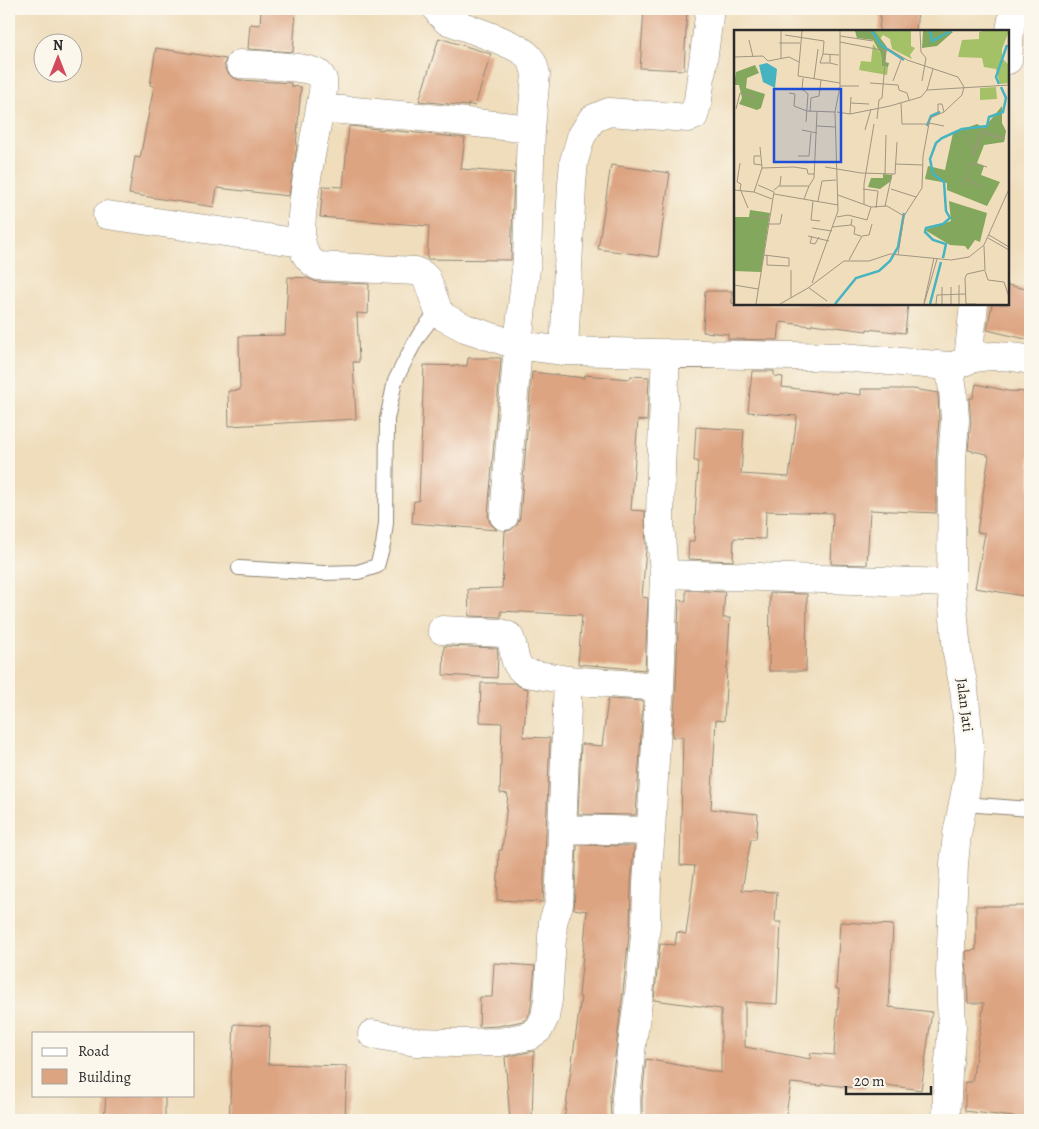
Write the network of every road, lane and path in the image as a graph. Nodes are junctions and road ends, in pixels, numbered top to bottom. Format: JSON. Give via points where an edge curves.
{"nodes":[{"id":1,"x":437,"y":9,"type":"edge"},
{"id":2,"x":710,"y":9,"type":"edge"},
{"id":3,"x":1014,"y":9,"type":"edge"},
{"id":4,"x":1009,"y":45,"type":"edge"},
{"id":5,"x":240,"y":64,"type":"dead end"},
{"id":6,"x":320,"y":108,"type":"junction"},
{"id":7,"x":531,"y":129,"type":"junction"},
{"id":8,"x":106,"y":215,"type":"dead end"},
{"id":9,"x":302,"y":243,"type":"junction"},
{"id":10,"x":974,"y":305,"type":"edge"},
{"id":11,"x":438,"y":310,"type":"junction"},
{"id":12,"x":518,"y":345,"type":"junction"},
{"id":13,"x":564,"y":351,"type":"junction"},
{"id":14,"x":666,"y":353,"type":"junction"},
{"id":15,"x":1030,"y":360,"type":"edge"},
{"id":16,"x":958,"y":363,"type":"junction"},
{"id":17,"x":504,"y":516,"type":"dead end"},
{"id":18,"x":239,"y":568,"type":"dead end"},
{"id":19,"x":664,"y":574,"type":"junction"},
{"id":20,"x":951,"y":583,"type":"junction"},
{"id":21,"x":442,"y":630,"type":"dead end"},
{"id":22,"x":568,"y":680,"type":"junction"},
{"id":23,"x":660,"y":687,"type":"junction"},
{"id":24,"x":964,"y":804,"type":"junction"},
{"id":25,"x":1030,"y":809,"type":"edge"},
{"id":26,"x":563,"y":829,"type":"junction"},
{"id":27,"x":651,"y":831,"type":"junction"},
{"id":28,"x":372,"y":1034,"type":"dead end"},
{"id":29,"x":627,"y":1120,"type":"edge"},
{"id":30,"x":946,"y":1120,"type":"edge"}],
"edges":[{"from":1,"to":7,"type":"street","via":[[446,20],[528,54],[536,74]]},
{"from":2,"to":13,"type":"street","via":[[694,116],[609,112],[592,119],[582,137],[574,161],[572,184]]},
{"from":3,"to":4,"type":"street"},
{"from":5,"to":6,"type":"street","via":[[313,70],[323,81]]},
{"from":6,"to":7,"type":"street"},
{"from":6,"to":9,"type":"street","via":[[304,196]]},
{"from":7,"to":12,"type":"street","via":[[527,259]]},
{"from":8,"to":9,"type":"street"},
{"from":9,"to":11,"type":"street","via":[[304,253],[318,266],[408,270],[422,274]]},
{"from":10,"to":16,"type":"street","name":"Jalan Jati"},
{"from":11,"to":12,"type":"street","via":[[465,328]]},
{"from":11,"to":18,"type":"lane","via":[[419,335],[395,381],[387,419],[386,523],[377,566],[358,572],[323,573]]},
{"from":12,"to":13,"type":"street"},
{"from":12,"to":17,"type":"street"},
{"from":13,"to":14,"type":"street"},
{"from":14,"to":16,"type":"street"},
{"from":14,"to":19,"type":"street","via":[[660,523]]},
{"from":15,"to":16,"type":"street","via":[[995,355]]},
{"from":16,"to":20,"type":"street","name":"Jalan Jati","via":[[953,390]]},
{"from":19,"to":20,"type":"street"},
{"from":19,"to":23,"type":"street"},
{"from":20,"to":24,"type":"street","name":"Jalan Jati","via":[[970,751]]},
{"from":21,"to":22,"type":"street","via":[[509,636],[520,669],[526,673]]},
{"from":22,"to":23,"type":"street"},
{"from":22,"to":26,"type":"street"},
{"from":23,"to":27,"type":"street"},
{"from":24,"to":25,"type":"lane"},
{"from":24,"to":30,"type":"street","name":"Jalan Jati","via":[[954,864],[950,973],[952,1028]]},
{"from":26,"to":27,"type":"street"},
{"from":26,"to":28,"type":"street","via":[[560,894],[553,922],[548,1000],[539,1029],[528,1036],[500,1042],[416,1042]]},
{"from":27,"to":29,"type":"street","via":[[646,926],[626,1098]]}]}
